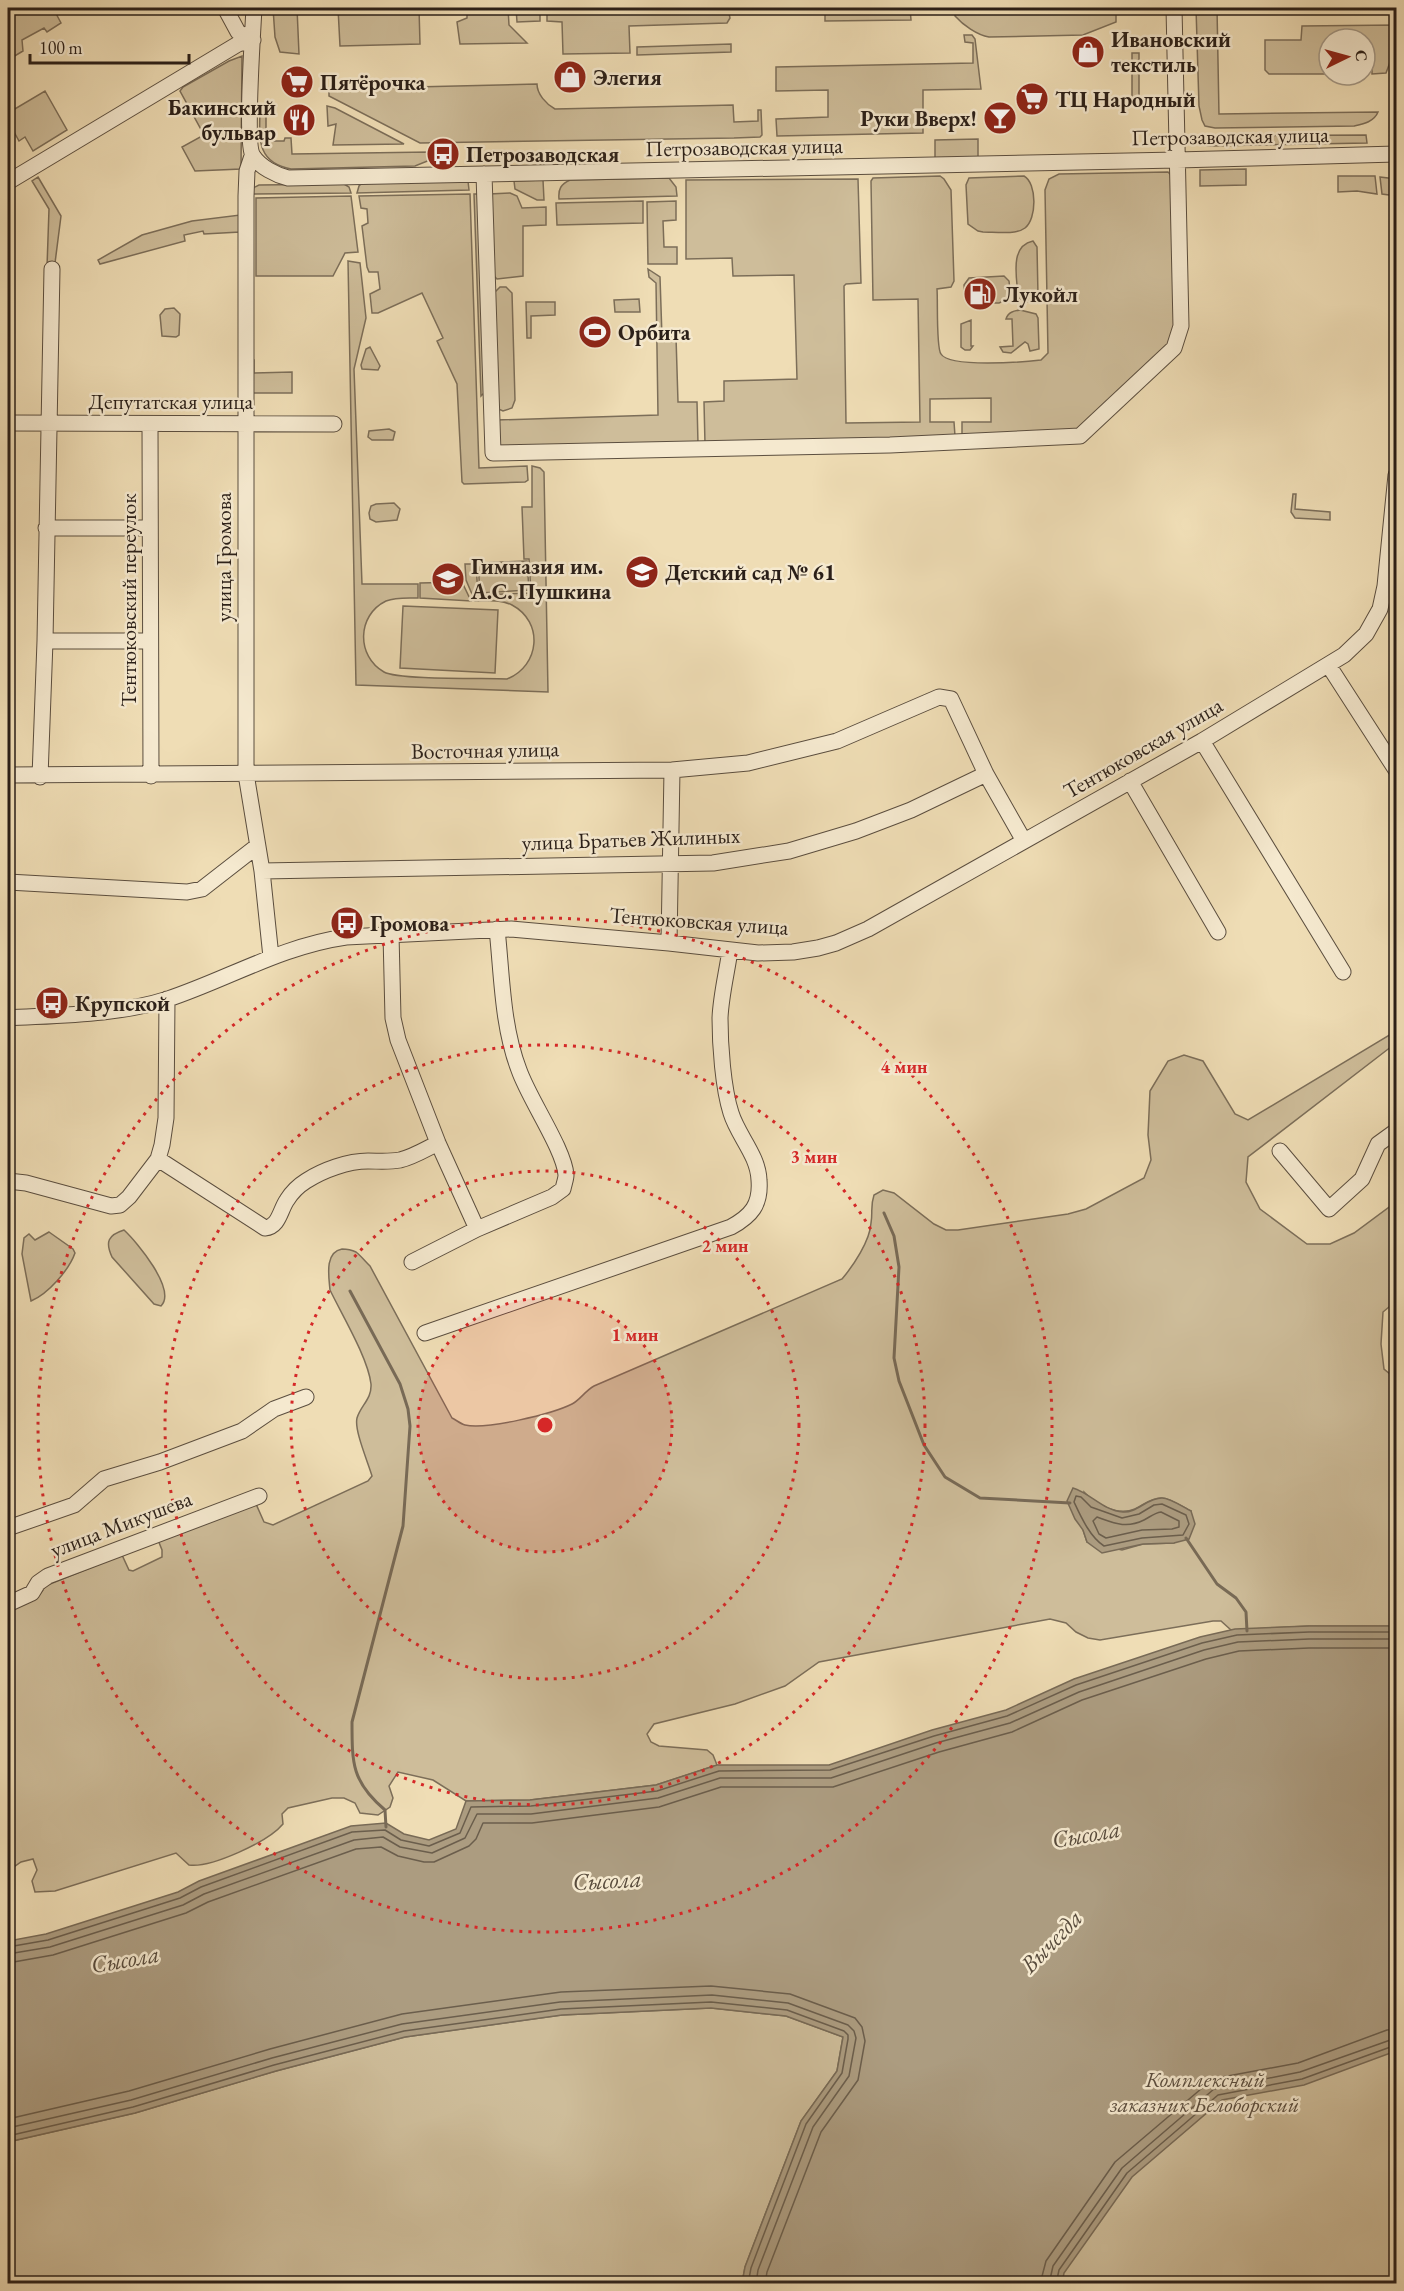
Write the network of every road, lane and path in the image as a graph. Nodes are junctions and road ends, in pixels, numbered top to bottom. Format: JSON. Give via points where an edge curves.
{"nodes":[{"id":1,"x":225,"y":8,"type":"edge"},
{"id":2,"x":254,"y":8,"type":"edge"},
{"id":3,"x":1174,"y":8,"type":"edge"},
{"id":4,"x":253,"y":40,"type":"junction"},
{"id":5,"x":1396,"y":154,"type":"edge"},
{"id":6,"x":252,"y":156,"type":"junction"},
{"id":7,"x":1177,"y":160,"type":"junction"},
{"id":8,"x":484,"y":174,"type":"junction"},
{"id":9,"x":8,"y":182,"type":"edge"},
{"id":10,"x":52,"y":269,"type":"dead end"},
{"id":11,"x":8,"y":423,"type":"edge"},
{"id":12,"x":48,"y":423,"type":"junction"},
{"id":13,"x":150,"y":424,"type":"junction"},
{"id":14,"x":245,"y":424,"type":"junction"},
{"id":15,"x":334,"y":424,"type":"dead end"},
{"id":16,"x":1396,"y":475,"type":"edge"},
{"id":17,"x":46,"y":528,"type":"junction"},
{"id":18,"x":150,"y":528,"type":"junction"},
{"id":19,"x":1391,"y":585,"type":"edge"},
{"id":20,"x":45,"y":641,"type":"junction"},
{"id":21,"x":150,"y":641,"type":"junction"},
{"id":22,"x":1329,"y":666,"type":"junction"},
{"id":23,"x":1202,"y":741,"type":"junction"},
{"id":24,"x":672,"y":770,"type":"junction"},
{"id":25,"x":1396,"y":770,"type":"edge"},
{"id":26,"x":246,"y":774,"type":"junction"},
{"id":27,"x":986,"y":774,"type":"junction"},
{"id":28,"x":8,"y":775,"type":"edge"},
{"id":29,"x":151,"y":776,"type":"junction"},
{"id":30,"x":40,"y":777,"type":"junction"},
{"id":31,"x":1130,"y":781,"type":"junction"},
{"id":32,"x":1024,"y":841,"type":"junction"},
{"id":33,"x":256,"y":847,"type":"junction"},
{"id":34,"x":671,"y":865,"type":"junction"},
{"id":35,"x":262,"y":871,"type":"junction"},
{"id":36,"x":8,"y":882,"type":"edge"},
{"id":37,"x":497,"y":929,"type":"junction"},
{"id":38,"x":1218,"y":932,"type":"dead end"},
{"id":39,"x":392,"y":934,"type":"junction"},
{"id":40,"x":669,"y":943,"type":"junction"},
{"id":41,"x":730,"y":950,"type":"junction"},
{"id":42,"x":271,"y":957,"type":"junction"},
{"id":43,"x":1343,"y":972,"type":"dead end"},
{"id":44,"x":167,"y":999,"type":"junction"},
{"id":45,"x":8,"y":1018,"type":"edge"},
{"id":46,"x":1396,"y":1131,"type":"edge"},
{"id":47,"x":438,"y":1143,"type":"junction"},
{"id":48,"x":1280,"y":1151,"type":"dead end"},
{"id":49,"x":158,"y":1159,"type":"junction"},
{"id":50,"x":8,"y":1181,"type":"edge"},
{"id":51,"x":477,"y":1229,"type":"junction"},
{"id":52,"x":412,"y":1262,"type":"dead end"},
{"id":53,"x":425,"y":1334,"type":"dead end"},
{"id":54,"x":306,"y":1397,"type":"dead end"},
{"id":55,"x":259,"y":1496,"type":"dead end"},
{"id":56,"x":8,"y":1528,"type":"edge"},
{"id":57,"x":8,"y":1604,"type":"edge"}],
"edges":[{"from":1,"to":4,"type":"street","via":[[238,32]]},
{"from":2,"to":4,"type":"street"},
{"from":3,"to":7,"type":"street"},
{"from":4,"to":6,"type":"street"},
{"from":4,"to":9,"type":"street","via":[[238,44]]},
{"from":5,"to":7,"type":"street","name":"Петрозаводская улица"},
{"from":6,"to":8,"type":"street","name":"Петрозаводская улица","via":[[270,171],[288,178]]},
{"from":6,"to":14,"type":"street","name":"улица Громова","via":[[246,188]]},
{"from":7,"to":8,"type":"street","name":"Петрозаводская улица"},
{"from":7,"to":8,"type":"street","via":[[1180,326],[1174,348],[1080,436],[890,445],[493,453]]},
{"from":10,"to":12,"type":"street"},
{"from":11,"to":12,"type":"street","name":"Депутатская улица"},
{"from":12,"to":13,"type":"street","name":"Депутатская улица"},
{"from":12,"to":17,"type":"street"},
{"from":13,"to":14,"type":"street","name":"Депутатская улица"},
{"from":13,"to":18,"type":"street","name":"Тентюковский переулок"},
{"from":14,"to":15,"type":"street","name":"Депутатская улица"},
{"from":14,"to":26,"type":"street","name":"улица Громова"},
{"from":16,"to":19,"type":"street","name":"Тентюковская улица"},
{"from":17,"to":18,"type":"street"},
{"from":17,"to":20,"type":"street"},
{"from":18,"to":21,"type":"street","name":"Тентюковский переулок"},
{"from":19,"to":22,"type":"street","name":"Тентюковская улица","via":[[1366,634]]},
{"from":20,"to":21,"type":"street"},
{"from":20,"to":30,"type":"street"},
{"from":21,"to":29,"type":"street","name":"Тентюковский переулок"},
{"from":22,"to":23,"type":"street","name":"Тентюковская улица"},
{"from":22,"to":25,"type":"street"},
{"from":23,"to":31,"type":"street","name":"Тентюковская улица"},
{"from":23,"to":43,"type":"street"},
{"from":24,"to":26,"type":"street","name":"Восточная улица"},
{"from":24,"to":27,"type":"street","name":"Восточная улица","via":[[748,762],[837,741],[939,698],[951,699]]},
{"from":24,"to":34,"type":"street"},
{"from":26,"to":29,"type":"street","name":"Восточная улица"},
{"from":26,"to":33,"type":"street","name":"улица Громова"},
{"from":27,"to":32,"type":"street"},
{"from":27,"to":34,"type":"street","name":"улица Братьев Жилиных","via":[[911,810],[789,851]]},
{"from":28,"to":30,"type":"street","name":"Восточная улица"},
{"from":29,"to":30,"type":"street","name":"Восточная улица"},
{"from":31,"to":32,"type":"street","name":"Тентюковская улица"},
{"from":31,"to":38,"type":"street"},
{"from":32,"to":41,"type":"street","name":"Тентюковская улица","via":[[836,943],[793,952]]},
{"from":33,"to":35,"type":"street","name":"улица Громова"},
{"from":33,"to":36,"type":"street","via":[[202,889],[187,892]]},
{"from":34,"to":35,"type":"street","name":"улица Братьев Жилиных"},
{"from":34,"to":40,"type":"street"},
{"from":35,"to":42,"type":"street","name":"улица Громова"},
{"from":37,"to":39,"type":"street","name":"Тентюковская улица"},
{"from":37,"to":40,"type":"street","name":"Тентюковская улица"},
{"from":37,"to":51,"type":"street","via":[[504,999],[518,1068],[561,1157],[566,1176],[563,1189],[552,1197]]},
{"from":39,"to":42,"type":"street","name":"Тентюковская улица","via":[[326,940]]},
{"from":39,"to":47,"type":"street","via":[[393,1018],[398,1041]]},
{"from":40,"to":41,"type":"street","name":"Тентюковская улица"},
{"from":41,"to":53,"type":"street","via":[[720,1019],[731,1116],[757,1165],[759,1181],[754,1208],[747,1218],[731,1227]]},
{"from":42,"to":44,"type":"street","name":"Тентюковская улица"},
{"from":44,"to":45,"type":"street","name":"Тентюковская улица","via":[[129,1008]]},
{"from":44,"to":49,"type":"street","via":[[166,1118]]},
{"from":46,"to":48,"type":"street","via":[[1378,1144],[1362,1179],[1329,1209]]},
{"from":47,"to":49,"type":"street","via":[[404,1160],[356,1161],[310,1179],[297,1187],[276,1222],[265,1228]]},
{"from":47,"to":51,"type":"street"},
{"from":49,"to":50,"type":"street","via":[[120,1205]]},
{"from":51,"to":52,"type":"street"},
{"from":54,"to":56,"type":"street","via":[[264,1414],[242,1431],[104,1479],[74,1505]]},
{"from":55,"to":57,"type":"street","name":"улица Микушева","via":[[48,1576],[32,1593]]}]}
